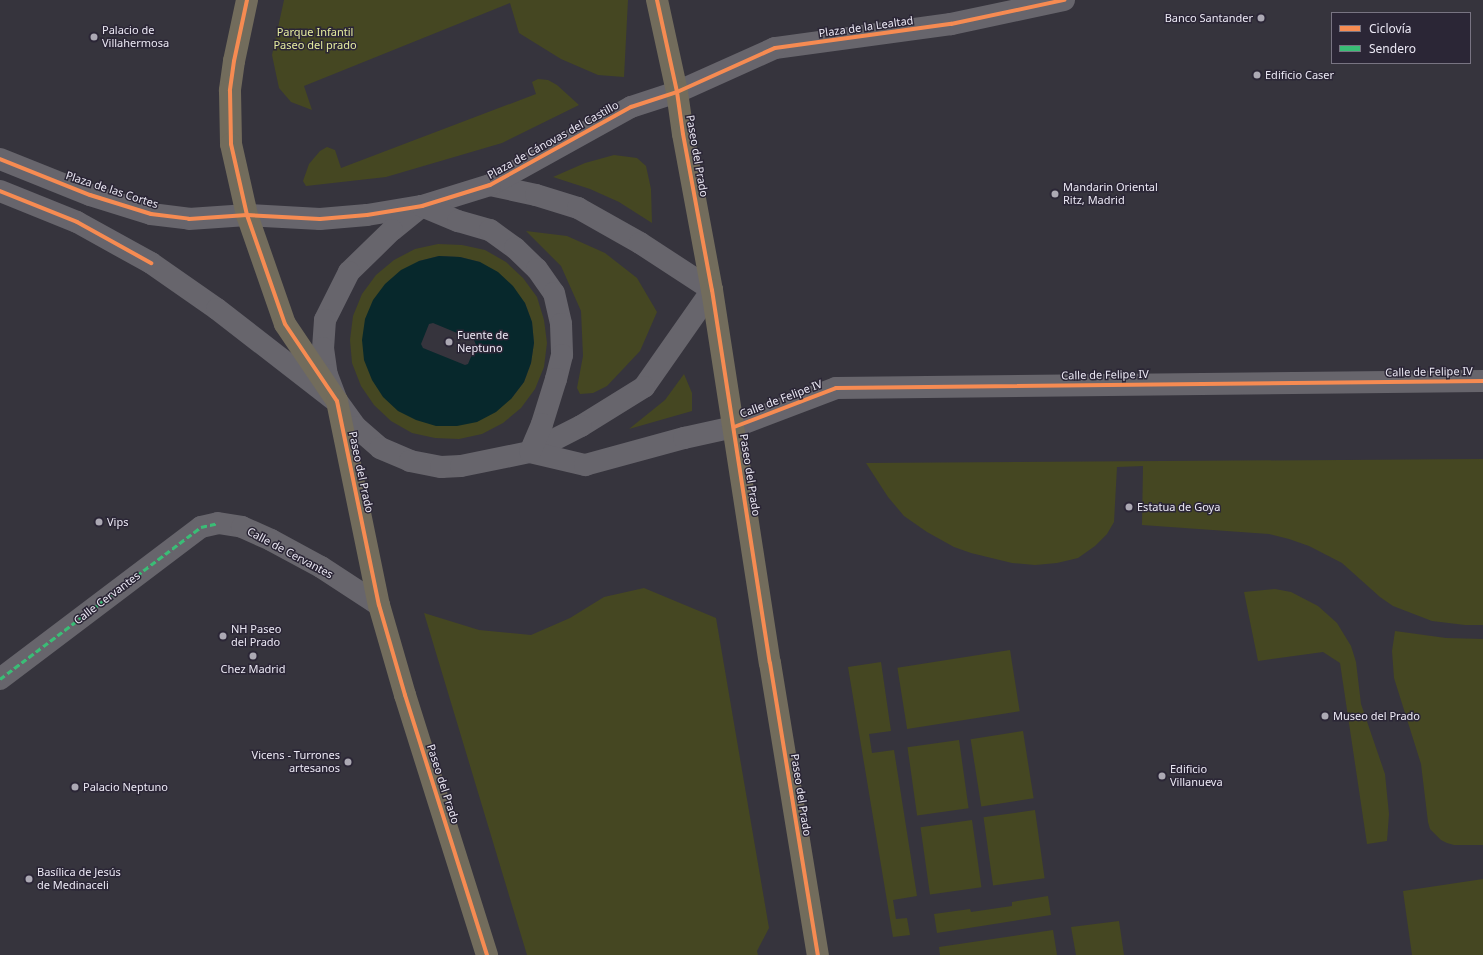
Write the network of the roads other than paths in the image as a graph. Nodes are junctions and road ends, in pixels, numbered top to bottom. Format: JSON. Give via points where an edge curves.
{"nodes":[{"id":1,"x":247,"y":0,"type":"edge"},
{"id":2,"x":657,"y":0,"type":"edge"},
{"id":3,"x":1064,"y":0,"type":"edge"},
{"id":4,"x":677,"y":92,"type":"junction"},
{"id":5,"x":0,"y":159,"type":"edge"},
{"id":6,"x":490,"y":185,"type":"junction"},
{"id":7,"x":0,"y":191,"type":"edge"},
{"id":8,"x":422,"y":206,"type":"junction"},
{"id":9,"x":247,"y":215,"type":"junction"},
{"id":10,"x":712,"y":290,"type":"junction"},
{"id":11,"x":1483,"y":381,"type":"edge"},
{"id":12,"x":337,"y":401,"type":"junction"},
{"id":13,"x":734,"y":427,"type":"junction"},
{"id":14,"x":530,"y":452,"type":"junction"},
{"id":15,"x":218,"y":523,"type":"joint"},
{"id":16,"x":379,"y":605,"type":"junction"},
{"id":17,"x":0,"y":679,"type":"edge"},
{"id":18,"x":487,"y":955,"type":"edge"},
{"id":19,"x":818,"y":955,"type":"edge"}],
"edges":[{"from":1,"to":9,"type":"highway","name":"Paseo del Prado","via":[[230,91],[230,144]]},
{"from":2,"to":4,"type":"highway","name":"Paseo del Prado"},
{"from":3,"to":4,"type":"street","name":"Plaza de la Lealtad","via":[[951,24],[775,48]]},
{"from":4,"to":6,"type":"street","name":"Plaza de Cánovas del Castillo","via":[[631,107]]},
{"from":4,"to":10,"type":"highway","name":"Paseo del Prado"},
{"from":5,"to":9,"type":"street","name":"Plaza de las Cortes","via":[[90,195],[151,214],[189,219]]},
{"from":6,"to":8,"type":"street","name":"Plaza de Cánovas del Castillo"},
{"from":6,"to":10,"type":"street","name":"Plaza de Cánovas del Castillo","via":[[578,208],[640,243]]},
{"from":7,"to":12,"type":"street","via":[[77,222],[151,263],[217,309]]},
{"from":8,"to":9,"type":"street","name":"Plaza de Cánovas del Castillo","via":[[320,219]]},
{"from":8,"to":12,"type":"street","name":"Plaza de Cánovas del Castillo","via":[[392,230],[349,272],[325,320],[324,355],[327,375]]},
{"from":8,"to":14,"type":"street","via":[[458,221],[490,230],[537,268],[554,293],[562,324],[562,355],[542,424]]},
{"from":9,"to":12,"type":"highway","name":"Paseo del Prado","via":[[285,324]]},
{"from":10,"to":13,"type":"highway","name":"Paseo del Prado"},
{"from":10,"to":14,"type":"street","name":"Plaza de Cánovas del Castillo","via":[[644,387],[581,426]]},
{"from":11,"to":13,"type":"street","name":"Calle de Felipe IV","via":[[836,388]]},
{"from":12,"to":14,"type":"street","name":"Plaza de Cánovas del Castillo","via":[[356,427],[380,448],[410,461],[441,467],[461,466]]},
{"from":12,"to":16,"type":"highway","name":"Paseo del Prado"},
{"from":13,"to":14,"type":"street","name":"Plaza de Cánovas del Castillo","via":[[585,465]]},
{"from":13,"to":19,"type":"highway","name":"Paseo del Prado"},
{"from":15,"to":16,"type":"street","name":"Calle de Cervantes","via":[[242,527],[271,540],[321,567]]},
{"from":15,"to":17,"type":"street","name":"Calle Cervantes","via":[[201,527]]},
{"from":16,"to":18,"type":"highway","name":"Paseo del Prado"}]}
